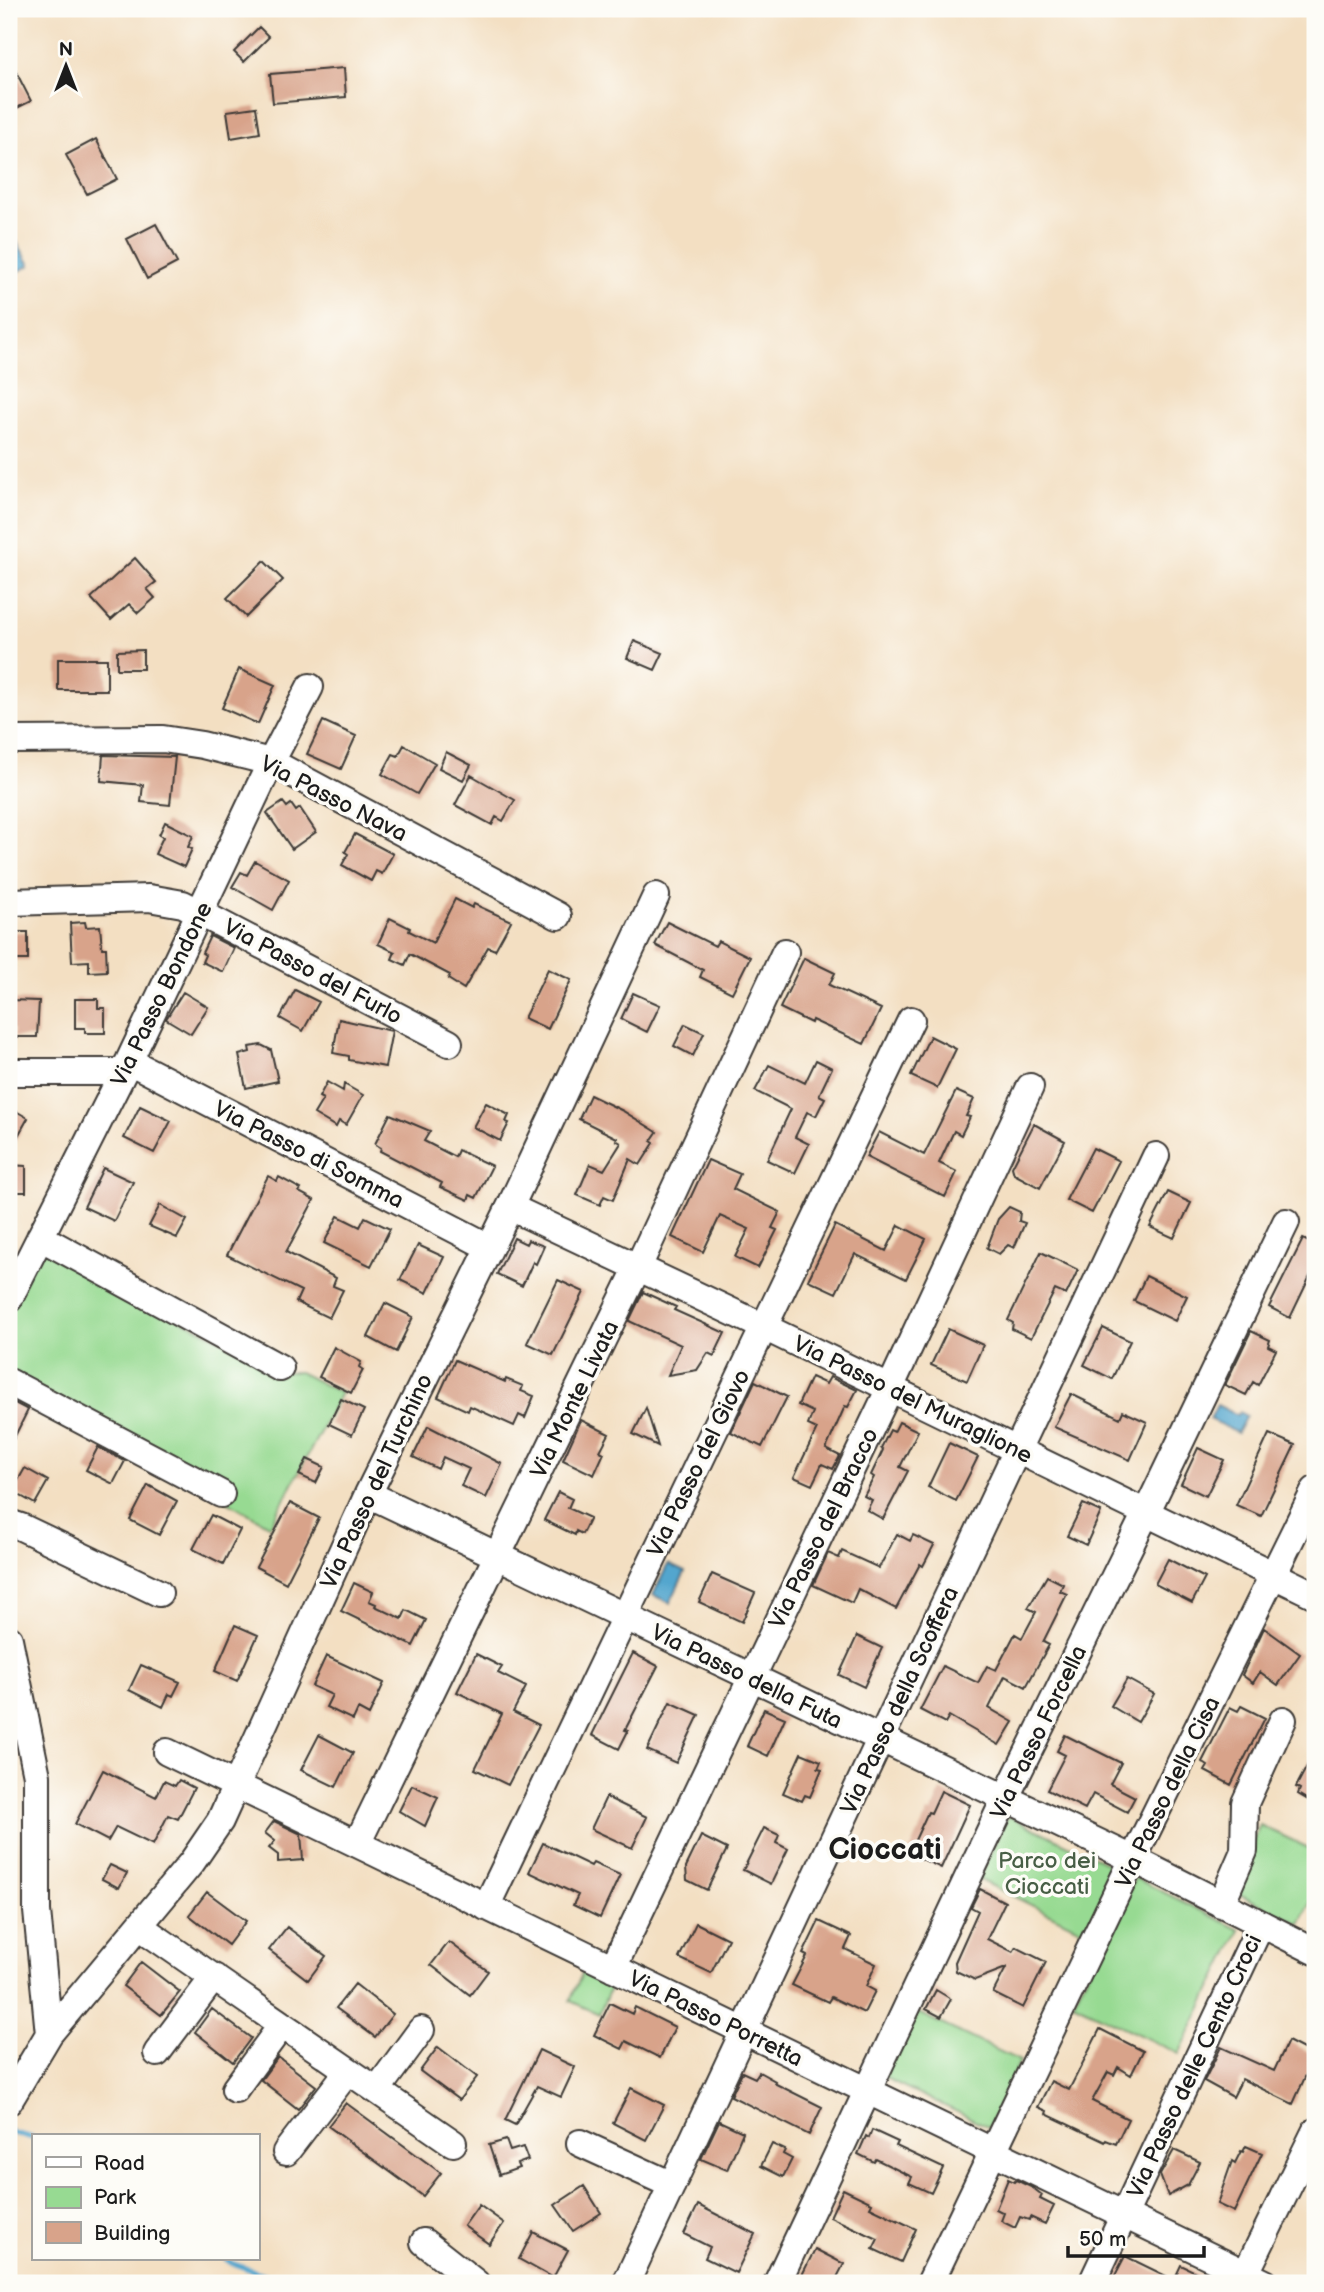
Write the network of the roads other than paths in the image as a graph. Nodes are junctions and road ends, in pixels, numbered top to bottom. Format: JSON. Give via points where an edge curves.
{"nodes":[{"id":1,"x":310,"y":687,"type":"dead end"},
{"id":2,"x":9,"y":740,"type":"edge"},
{"id":3,"x":271,"y":762,"type":"junction"},
{"id":4,"x":656,"y":896,"type":"dead end"},
{"id":5,"x":9,"y":902,"type":"edge"},
{"id":6,"x":201,"y":911,"type":"junction"},
{"id":7,"x":558,"y":916,"type":"dead end"},
{"id":8,"x":785,"y":952,"type":"dead end"},
{"id":9,"x":911,"y":1020,"type":"dead end"},
{"id":10,"x":449,"y":1043,"type":"dead end"},
{"id":11,"x":126,"y":1066,"type":"junction"},
{"id":12,"x":9,"y":1072,"type":"edge"},
{"id":13,"x":1030,"y":1087,"type":"dead end"},
{"id":14,"x":1156,"y":1156,"type":"dead end"},
{"id":15,"x":510,"y":1207,"type":"junction"},
{"id":16,"x":1286,"y":1222,"type":"dead end"},
{"id":17,"x":40,"y":1237,"type":"junction"},
{"id":18,"x":489,"y":1247,"type":"junction"},
{"id":19,"x":638,"y":1267,"type":"junction"},
{"id":20,"x":9,"y":1299,"type":"edge"},
{"id":21,"x":764,"y":1326,"type":"junction"},
{"id":22,"x":280,"y":1368,"type":"dead end"},
{"id":23,"x":9,"y":1382,"type":"edge"},
{"id":24,"x":890,"y":1388,"type":"junction"},
{"id":25,"x":1016,"y":1450,"type":"junction"},
{"id":26,"x":1315,"y":1490,"type":"edge"},
{"id":27,"x":221,"y":1494,"type":"dead end"},
{"id":28,"x":368,"y":1494,"type":"junction"},
{"id":29,"x":1146,"y":1513,"type":"junction"},
{"id":30,"x":9,"y":1523,"type":"edge"},
{"id":31,"x":497,"y":1556,"type":"junction"},
{"id":32,"x":1275,"y":1575,"type":"junction"},
{"id":33,"x":159,"y":1593,"type":"dead end"},
{"id":34,"x":1315,"y":1595,"type":"edge"},
{"id":35,"x":623,"y":1617,"type":"junction"},
{"id":36,"x":10,"y":1647,"type":"edge"},
{"id":37,"x":751,"y":1678,"type":"junction"},
{"id":38,"x":1283,"y":1720,"type":"dead end"},
{"id":39,"x":880,"y":1740,"type":"junction"},
{"id":40,"x":167,"y":1752,"type":"dead end"},
{"id":41,"x":236,"y":1786,"type":"junction"},
{"id":42,"x":1005,"y":1799,"type":"junction"},
{"id":43,"x":357,"y":1844,"type":"junction"},
{"id":44,"x":1133,"y":1859,"type":"junction"},
{"id":45,"x":1221,"y":1904,"type":"junction"},
{"id":46,"x":486,"y":1907,"type":"junction"},
{"id":47,"x":1261,"y":1924,"type":"junction"},
{"id":48,"x":139,"y":1926,"type":"junction"},
{"id":49,"x":1315,"y":1951,"type":"edge"},
{"id":50,"x":613,"y":1968,"type":"junction"},
{"id":51,"x":214,"y":1978,"type":"junction"},
{"id":52,"x":282,"y":2025,"type":"junction"},
{"id":53,"x":421,"y":2030,"type":"dead end"},
{"id":54,"x":743,"y":2031,"type":"junction"},
{"id":55,"x":49,"y":2034,"type":"junction"},
{"id":56,"x":157,"y":2053,"type":"dead end"},
{"id":57,"x":348,"y":2071,"type":"junction"},
{"id":58,"x":235,"y":2089,"type":"dead end"},
{"id":59,"x":377,"y":2090,"type":"junction"},
{"id":60,"x":867,"y":2091,"type":"junction"},
{"id":61,"x":9,"y":2101,"type":"edge"},
{"id":62,"x":1315,"y":2132,"type":"edge"},
{"id":63,"x":453,"y":2143,"type":"dead end"},
{"id":64,"x":580,"y":2143,"type":"dead end"},
{"id":65,"x":993,"y":2151,"type":"junction"},
{"id":66,"x":286,"y":2152,"type":"dead end"},
{"id":67,"x":672,"y":2185,"type":"junction"},
{"id":68,"x":1125,"y":2214,"type":"junction"},
{"id":69,"x":424,"y":2242,"type":"dead end"},
{"id":70,"x":1250,"y":2280,"type":"edge"},
{"id":71,"x":476,"y":2283,"type":"edge"},
{"id":72,"x":626,"y":2283,"type":"edge"},
{"id":73,"x":778,"y":2283,"type":"edge"},
{"id":74,"x":930,"y":2283,"type":"edge"},
{"id":75,"x":1092,"y":2283,"type":"edge"}],
"edges":[{"from":1,"to":3,"type":"street","name":"Via Passo Bondone"},
{"from":2,"to":3,"type":"street","name":"Via Passo Nava","via":[[163,739]]},
{"from":3,"to":6,"type":"street","name":"Via Passo Bondone"},
{"from":3,"to":7,"type":"street","name":"Via Passo Nava"},
{"from":4,"to":15,"type":"street","name":"Via Passo del Turchino"},
{"from":5,"to":6,"type":"street","name":"Via Passo del Furlo","via":[[149,898]]},
{"from":6,"to":10,"type":"street","name":"Via Passo del Furlo"},
{"from":6,"to":11,"type":"street","name":"Via Passo Bondone"},
{"from":8,"to":19,"type":"street","name":"Via Monte Livata"},
{"from":9,"to":21,"type":"street","name":"Via Passo del Giovo"},
{"from":11,"to":12,"type":"street","name":"Via Passo di Somma"},
{"from":11,"to":17,"type":"street","name":"Via Passo Bondone"},
{"from":11,"to":18,"type":"street","name":"Via Passo di Somma"},
{"from":13,"to":24,"type":"street","name":"Via Passo del Bracco"},
{"from":14,"to":25,"type":"street","name":"Via Passo della Scoffera"},
{"from":15,"to":18,"type":"street","name":"Via Passo del Turchino"},
{"from":15,"to":19,"type":"street","name":"Via Passo del Muraglione"},
{"from":16,"to":29,"type":"street","name":"Via Passo Forcella"},
{"from":17,"to":20,"type":"street","name":"Via Passo Bondone"},
{"from":17,"to":22,"type":"street"},
{"from":18,"to":28,"type":"street","name":"Via Passo del Turchino"},
{"from":19,"to":21,"type":"street","name":"Via Passo del Muraglione"},
{"from":19,"to":31,"type":"street","name":"Via Monte Livata"},
{"from":21,"to":24,"type":"street","name":"Via Passo del Muraglione"},
{"from":21,"to":35,"type":"street","name":"Via Passo del Giovo"},
{"from":23,"to":27,"type":"street"},
{"from":24,"to":25,"type":"street","name":"Via Passo del Muraglione"},
{"from":24,"to":37,"type":"street","name":"Via Passo del Bracco"},
{"from":25,"to":29,"type":"street","name":"Via Passo del Muraglione"},
{"from":25,"to":39,"type":"street","name":"Via Passo della Scoffera"},
{"from":26,"to":32,"type":"street","name":"Via Passo della Cisa"},
{"from":28,"to":31,"type":"street","name":"Via Passo della Futa"},
{"from":28,"to":41,"type":"street","name":"Via Passo del Turchino"},
{"from":29,"to":32,"type":"street","name":"Via Passo del Muraglione"},
{"from":29,"to":42,"type":"street","name":"Via Passo Forcella"},
{"from":30,"to":33,"type":"street"},
{"from":31,"to":35,"type":"street","name":"Via Passo della Futa"},
{"from":31,"to":43,"type":"street","name":"Via Monte Livata"},
{"from":32,"to":34,"type":"street","name":"Via Passo del Muraglione"},
{"from":32,"to":44,"type":"street","name":"Via Passo della Cisa"},
{"from":35,"to":37,"type":"street","name":"Via Passo della Futa"},
{"from":35,"to":46,"type":"street","name":"Via Passo del Giovo"},
{"from":36,"to":55,"type":"street","via":[[37,1776],[37,1912]]},
{"from":37,"to":39,"type":"street","name":"Via Passo della Futa"},
{"from":37,"to":50,"type":"street","name":"Via Passo del Bracco"},
{"from":38,"to":45,"type":"street","via":[[1246,1799],[1244,1851]]},
{"from":39,"to":42,"type":"street","name":"Via Passo della Futa"},
{"from":39,"to":54,"type":"street","name":"Via Passo della Scoffera"},
{"from":40,"to":41,"type":"street","name":"Via Passo Porretta"},
{"from":41,"to":43,"type":"street","name":"Via Passo Porretta"},
{"from":41,"to":48,"type":"street","name":"Via Passo del Turchino","via":[[202,1849]]},
{"from":42,"to":44,"type":"street","name":"Via Passo della Futa"},
{"from":42,"to":60,"type":"street","name":"Via Passo Forcella"},
{"from":43,"to":46,"type":"street","name":"Via Passo Porretta"},
{"from":44,"to":45,"type":"street","name":"Via Passo della Futa"},
{"from":44,"to":65,"type":"street","name":"Via Passo della Cisa"},
{"from":45,"to":47,"type":"street","name":"Via Passo della Futa"},
{"from":46,"to":50,"type":"street","name":"Via Passo Porretta"},
{"from":47,"to":49,"type":"street","name":"Via Passo della Futa"},
{"from":47,"to":68,"type":"street","name":"Via Passo delle Cento Croci"},
{"from":48,"to":51,"type":"street"},
{"from":48,"to":55,"type":"street","name":"Via Passo del Turchino"},
{"from":50,"to":54,"type":"street","name":"Via Passo Porretta"},
{"from":51,"to":52,"type":"street"},
{"from":51,"to":56,"type":"street"},
{"from":52,"to":57,"type":"street"},
{"from":52,"to":58,"type":"street"},
{"from":53,"to":59,"type":"street"},
{"from":54,"to":60,"type":"street","name":"Via Passo Porretta"},
{"from":54,"to":67,"type":"street","name":"Via Passo della Scoffera"},
{"from":55,"to":61,"type":"street","name":"Via Passo del Turchino"},
{"from":57,"to":59,"type":"street"},
{"from":57,"to":66,"type":"street"},
{"from":59,"to":63,"type":"street"},
{"from":60,"to":65,"type":"street","name":"Via Passo Porretta"},
{"from":60,"to":73,"type":"street","name":"Via Passo Forcella"},
{"from":62,"to":70,"type":"street"},
{"from":64,"to":67,"type":"street"},
{"from":65,"to":68,"type":"street","name":"Via Passo Porretta"},
{"from":65,"to":74,"type":"street","name":"Via Passo della Cisa"},
{"from":67,"to":72,"type":"street","name":"Via Passo della Scoffera"},
{"from":68,"to":70,"type":"street","name":"Via Passo Porretta"},
{"from":68,"to":75,"type":"street","name":"Via Passo delle Cento Croci"},
{"from":69,"to":71,"type":"street"}]}
